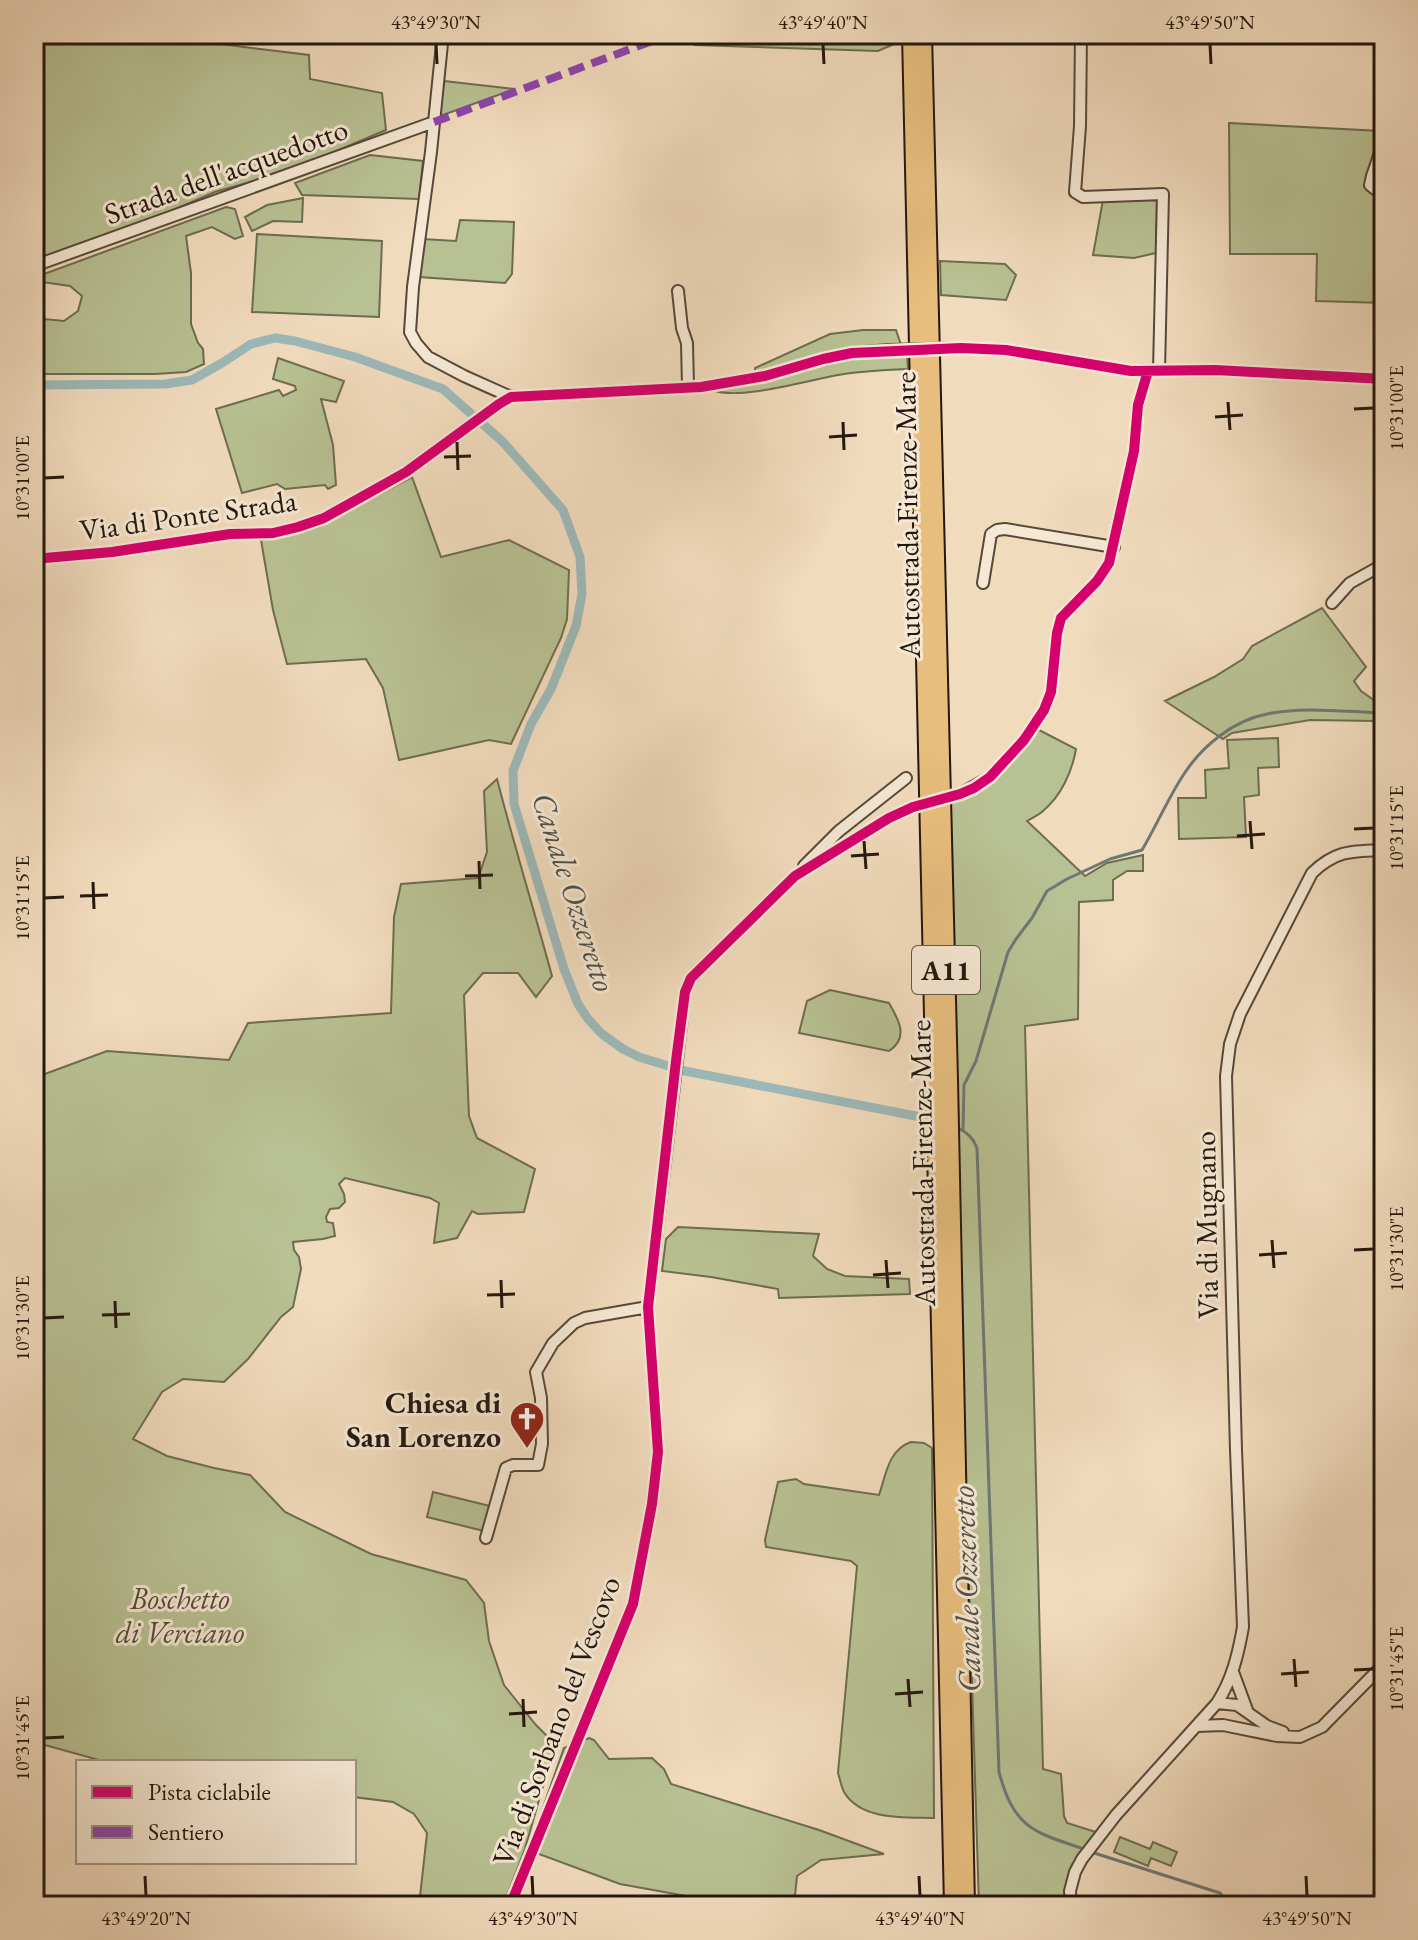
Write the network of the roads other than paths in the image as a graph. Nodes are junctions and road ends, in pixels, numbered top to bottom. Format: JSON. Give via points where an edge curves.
{"nodes":[{"id":1,"x":443,"y":34,"type":"edge"},
{"id":2,"x":911,"y":34,"type":"edge"},
{"id":3,"x":923,"y":34,"type":"edge"},
{"id":4,"x":1081,"y":34,"type":"edge"},
{"id":5,"x":434,"y":122,"type":"junction"},
{"id":6,"x":1384,"y":141,"type":"edge"},
{"id":7,"x":1379,"y":189,"type":"edge"},
{"id":8,"x":34,"y":266,"type":"edge"},
{"id":9,"x":678,"y":291,"type":"dead end"},
{"id":10,"x":1154,"y":371,"type":"junction"},
{"id":11,"x":1384,"y":379,"type":"edge"},
{"id":12,"x":688,"y":387,"type":"junction"},
{"id":13,"x":511,"y":397,"type":"junction"},
{"id":14,"x":1114,"y":547,"type":"junction"},
{"id":15,"x":34,"y":559,"type":"edge"},
{"id":16,"x":1384,"y":564,"type":"edge"},
{"id":17,"x":983,"y":583,"type":"dead end"},
{"id":18,"x":1332,"y":603,"type":"dead end"},
{"id":19,"x":906,"y":778,"type":"dead end"},
{"id":20,"x":1384,"y":850,"type":"edge"},
{"id":21,"x":795,"y":876,"type":"junction"},
{"id":22,"x":648,"y":1307,"type":"junction"},
{"id":23,"x":486,"y":1538,"type":"dead end"},
{"id":24,"x":1384,"y":1664,"type":"edge"},
{"id":25,"x":1233,"y":1672,"type":"junction"},
{"id":26,"x":1217,"y":1703,"type":"junction"},
{"id":27,"x":1247,"y":1712,"type":"junction"},
{"id":28,"x":1197,"y":1726,"type":"junction"},
{"id":29,"x":1231,"y":1726,"type":"junction"},
{"id":30,"x":1300,"y":1737,"type":"junction"},
{"id":31,"x":510,"y":1906,"type":"edge"},
{"id":32,"x":953,"y":1906,"type":"edge"},
{"id":33,"x":966,"y":1906,"type":"edge"},
{"id":34,"x":1071,"y":1906,"type":"edge"}],
"edges":[{"from":1,"to":5,"type":"street"},
{"from":2,"to":32,"type":"highway","name":"Autostrada Firenze-Mare","number":"A11"},
{"from":3,"to":33,"type":"highway","name":"Autostrada Firenze-Mare","number":"A11"},
{"from":4,"to":10,"type":"street","name":"Via di Sorbano del Vescovo","via":[[1075,192],[1083,197],[1163,194]]},
{"from":5,"to":8,"type":"street","name":"Strada dell'acquedotto"},
{"from":5,"to":13,"type":"street","via":[[410,332],[428,357]]},
{"from":6,"to":7,"type":"street","via":[[1370,185]]},
{"from":9,"to":12,"type":"street"},
{"from":10,"to":11,"type":"street"},
{"from":10,"to":12,"type":"street","bridge":true,"via":[[1006,350],[889,350]]},
{"from":10,"to":14,"type":"street","name":"Via di Sorbano del Vescovo","via":[[1138,405]]},
{"from":12,"to":13,"type":"street"},
{"from":13,"to":15,"type":"street","name":"Via di Ponte Strada","via":[[406,472],[298,527]]},
{"from":14,"to":17,"type":"street","via":[[997,530],[991,534]]},
{"from":14,"to":21,"type":"street","name":"Via di Sorbano del Vescovo","bridge":true,"via":[[1097,581],[1061,618],[1044,710],[990,777],[960,794],[889,818]]},
{"from":16,"to":18,"type":"street","via":[[1350,583]]},
{"from":19,"to":21,"type":"street","via":[[839,831]]},
{"from":20,"to":25,"type":"street","name":"Via di Mugnano","via":[[1345,852],[1312,873],[1230,1044],[1226,1076],[1243,1627]]},
{"from":21,"to":22,"type":"street","name":"Via di Sorbano del Vescovo","via":[[691,978],[685,992]]},
{"from":22,"to":23,"type":"street","via":[[585,1318],[553,1343],[536,1372],[542,1444],[538,1465],[506,1468]]},
{"from":22,"to":31,"type":"street","name":"Via di Sorbano del Vescovo","via":[[658,1452],[633,1604]]},
{"from":24,"to":30,"type":"street","via":[[1322,1727]]},
{"from":25,"to":26,"type":"street","name":"Via di Mugnano"},
{"from":25,"to":27,"type":"street"},
{"from":26,"to":27,"type":"street"},
{"from":26,"to":28,"type":"street","name":"Via di Mugnano"},
{"from":26,"to":29,"type":"street"},
{"from":27,"to":30,"type":"street","via":[[1267,1726]]},
{"from":28,"to":29,"type":"street"},
{"from":28,"to":34,"type":"street","name":"Via di Mugnano","via":[[1082,1859],[1070,1891]]},
{"from":29,"to":30,"type":"street"}]}
